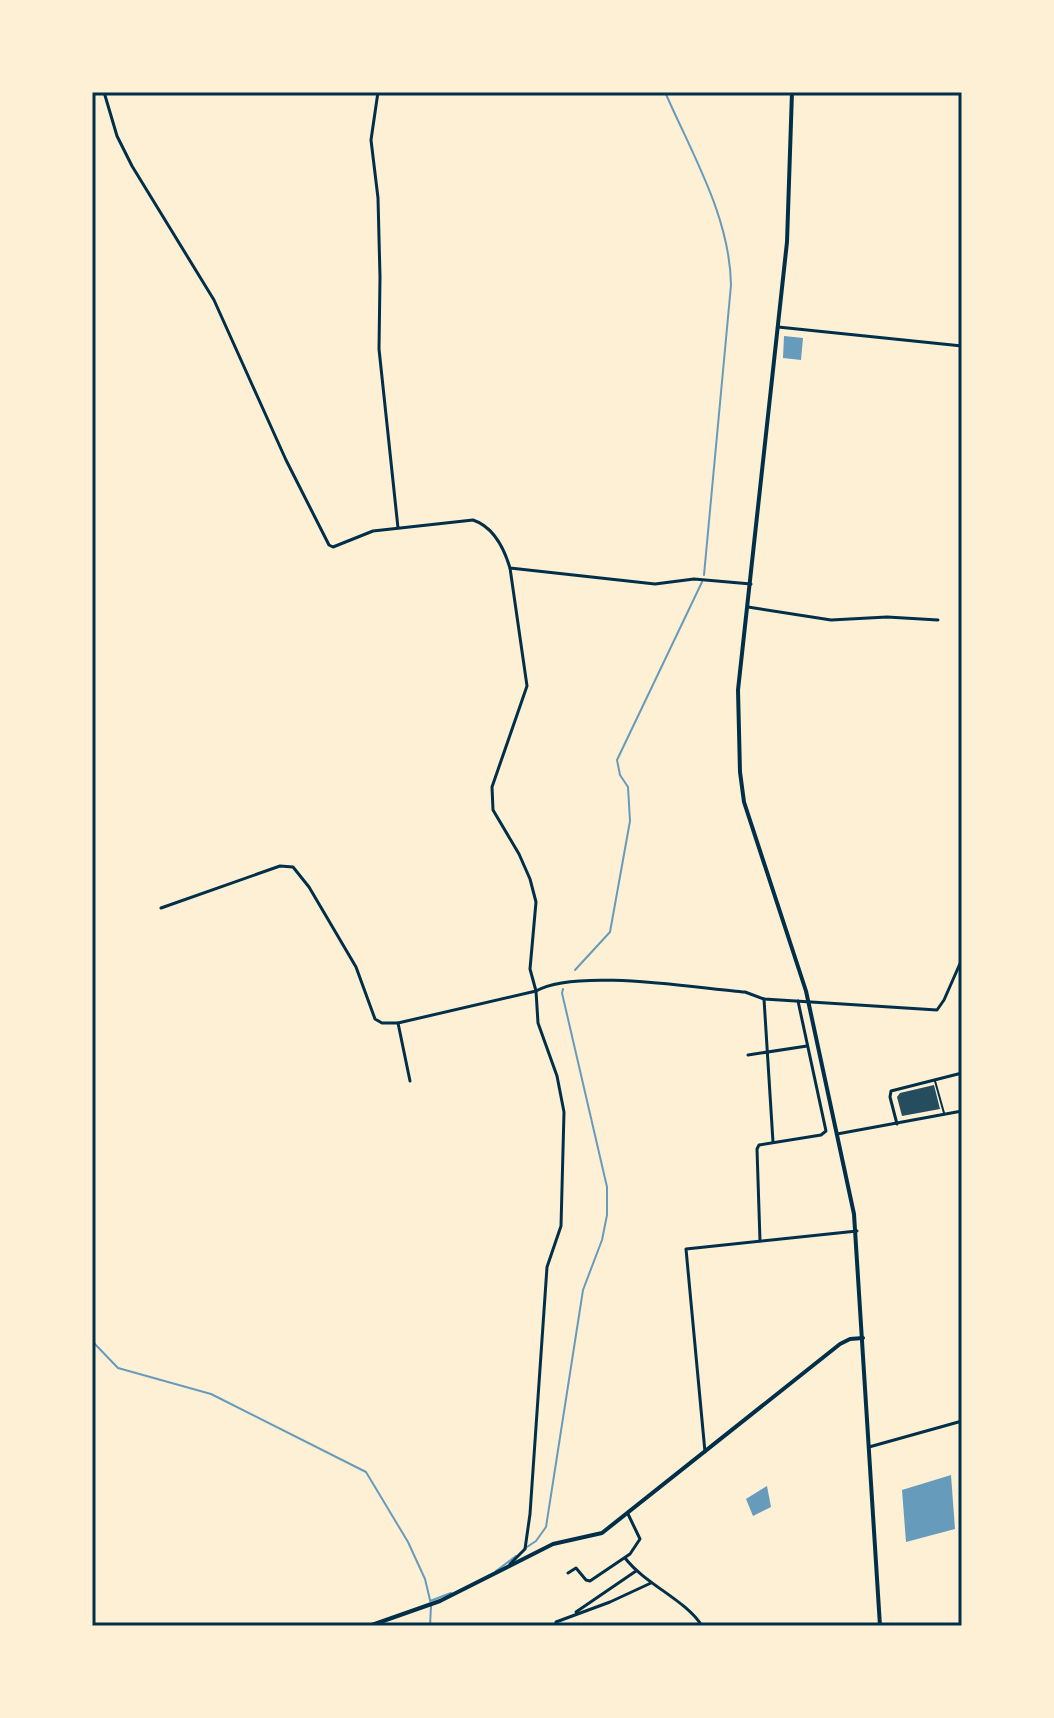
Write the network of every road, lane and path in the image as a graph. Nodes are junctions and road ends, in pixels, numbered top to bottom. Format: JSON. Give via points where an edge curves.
{"nodes":[{"id":1,"x":104,"y":92,"type":"edge"},
{"id":2,"x":378,"y":92,"type":"edge"},
{"id":3,"x":792,"y":92,"type":"edge"},
{"id":4,"x":778,"y":327,"type":"junction"},
{"id":5,"x":962,"y":346,"type":"edge"},
{"id":6,"x":398,"y":528,"type":"junction"},
{"id":7,"x":510,"y":568,"type":"junction"},
{"id":8,"x":751,"y":584,"type":"junction"},
{"id":9,"x":748,"y":607,"type":"junction"},
{"id":10,"x":938,"y":620,"type":"dead end"},
{"id":11,"x":161,"y":908,"type":"dead end"},
{"id":12,"x":962,"y":959,"type":"edge"},
{"id":13,"x":536,"y":991,"type":"junction"},
{"id":14,"x":764,"y":999,"type":"junction"},
{"id":15,"x":798,"y":1001,"type":"junction"},
{"id":16,"x":808,"y":1002,"type":"junction"},
{"id":17,"x":398,"y":1023,"type":"junction"},
{"id":18,"x":807,"y":1046,"type":"junction"},
{"id":19,"x":767,"y":1052,"type":"junction"},
{"id":20,"x":748,"y":1055,"type":"dead end"},
{"id":21,"x":962,"y":1073,"type":"edge"},
{"id":22,"x":935,"y":1080,"type":"junction"},
{"id":23,"x":410,"y":1081,"type":"dead end"},
{"id":24,"x":962,"y":1111,"type":"edge"},
{"id":25,"x":944,"y":1115,"type":"junction"},
{"id":26,"x":897,"y":1124,"type":"junction"},
{"id":27,"x":837,"y":1134,"type":"junction"},
{"id":28,"x":773,"y":1142,"type":"junction"},
{"id":29,"x":857,"y":1231,"type":"junction"},
{"id":30,"x":760,"y":1241,"type":"junction"},
{"id":31,"x":863,"y":1338,"type":"junction"},
{"id":32,"x":962,"y":1421,"type":"edge"},
{"id":33,"x":869,"y":1447,"type":"junction"},
{"id":34,"x":705,"y":1452,"type":"junction"},
{"id":35,"x":628,"y":1514,"type":"junction"},
{"id":36,"x":625,"y":1558,"type":"junction"},
{"id":37,"x":507,"y":1567,"type":"junction"},
{"id":38,"x":636,"y":1571,"type":"junction"},
{"id":39,"x":568,"y":1573,"type":"dead end"},
{"id":40,"x":651,"y":1583,"type":"junction"},
{"id":41,"x":573,"y":1615,"type":"junction"},
{"id":42,"x":556,"y":1624,"type":"edge"},
{"id":43,"x":369,"y":1626,"type":"edge"},
{"id":44,"x":702,"y":1626,"type":"edge"},
{"id":45,"x":880,"y":1626,"type":"edge"}],
"edges":[{"from":1,"to":6,"type":"street","via":[[117,136],[214,300],[329,545]]},
{"from":2,"to":6,"type":"street","via":[[371,140],[378,198],[379,349]]},
{"from":3,"to":4,"type":"street"},
{"from":4,"to":5,"type":"street"},
{"from":4,"to":8,"type":"street"},
{"from":6,"to":7,"type":"street","via":[[478,521],[500,542]]},
{"from":7,"to":8,"type":"street","via":[[655,584],[694,579]]},
{"from":7,"to":13,"type":"street","via":[[527,686],[492,787],[493,810],[519,854],[536,902],[530,969]]},
{"from":8,"to":9,"type":"street"},
{"from":9,"to":10,"type":"street","via":[[831,620]]},
{"from":9,"to":16,"type":"street","via":[[738,690],[744,802]]},
{"from":11,"to":17,"type":"street","via":[[280,866],[293,867],[356,967],[375,1019]]},
{"from":12,"to":16,"type":"street","via":[[937,1010]]},
{"from":13,"to":14,"type":"street","via":[[589,979],[745,992]]},
{"from":13,"to":17,"type":"street"},
{"from":13,"to":37,"type":"street","via":[[538,1023],[564,1112],[561,1226],[547,1267],[527,1541]]},
{"from":14,"to":15,"type":"street"},
{"from":14,"to":19,"type":"street"},
{"from":15,"to":16,"type":"street"},
{"from":15,"to":18,"type":"street"},
{"from":16,"to":27,"type":"street"},
{"from":17,"to":23,"type":"street"},
{"from":18,"to":19,"type":"street"},
{"from":18,"to":28,"type":"street","via":[[826,1131]]},
{"from":19,"to":20,"type":"street"},
{"from":19,"to":28,"type":"street"},
{"from":21,"to":22,"type":"street"},
{"from":22,"to":25,"type":"street"},
{"from":22,"to":26,"type":"street","via":[[891,1091]]},
{"from":24,"to":25,"type":"street"},
{"from":25,"to":26,"type":"street"},
{"from":26,"to":27,"type":"street"},
{"from":27,"to":29,"type":"street"},
{"from":28,"to":30,"type":"street","via":[[757,1149]]},
{"from":29,"to":30,"type":"street"},
{"from":29,"to":31,"type":"street"},
{"from":30,"to":34,"type":"street","via":[[686,1249]]},
{"from":31,"to":33,"type":"street"},
{"from":31,"to":34,"type":"street","via":[[840,1344]]},
{"from":32,"to":33,"type":"street"},
{"from":33,"to":45,"type":"street"},
{"from":34,"to":35,"type":"street"},
{"from":35,"to":36,"type":"street","via":[[640,1539]]},
{"from":35,"to":37,"type":"street","via":[[602,1533],[553,1544]]},
{"from":36,"to":38,"type":"street"},
{"from":36,"to":39,"type":"street","via":[[590,1581],[576,1568]]},
{"from":37,"to":43,"type":"street","via":[[431,1605]]},
{"from":38,"to":40,"type":"street"},
{"from":38,"to":41,"type":"street"},
{"from":40,"to":41,"type":"street"},
{"from":40,"to":44,"type":"street"},
{"from":41,"to":42,"type":"street"}]}
